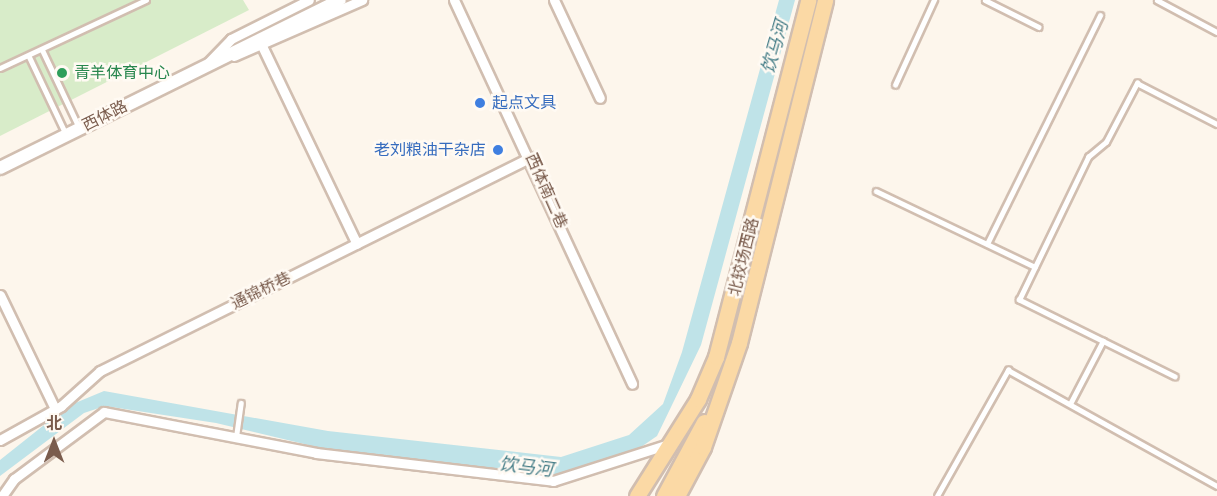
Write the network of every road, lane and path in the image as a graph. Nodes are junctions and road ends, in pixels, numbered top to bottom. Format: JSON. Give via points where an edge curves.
{"nodes":[{"id":1,"x":146,"y":0,"type":"edge"},
{"id":2,"x":309,"y":0,"type":"edge"},
{"id":3,"x":340,"y":0,"type":"edge"},
{"id":4,"x":362,"y":0,"type":"edge"},
{"id":5,"x":454,"y":0,"type":"edge"},
{"id":6,"x":554,"y":0,"type":"edge"},
{"id":7,"x":808,"y":0,"type":"edge"},
{"id":8,"x":825,"y":0,"type":"edge"},
{"id":9,"x":934,"y":0,"type":"edge"},
{"id":10,"x":985,"y":0,"type":"edge"},
{"id":11,"x":1157,"y":0,"type":"edge"},
{"id":12,"x":1100,"y":15,"type":"dead end"},
{"id":13,"x":1039,"y":27,"type":"dead end"},
{"id":14,"x":1217,"y":32,"type":"edge"},
{"id":15,"x":264,"y":48,"type":"junction"},
{"id":16,"x":42,"y":50,"type":"junction"},
{"id":17,"x":29,"y":56,"type":"junction"},
{"id":18,"x":209,"y":62,"type":"junction"},
{"id":19,"x":0,"y":68,"type":"edge"},
{"id":20,"x":895,"y":85,"type":"dead end"},
{"id":21,"x":600,"y":98,"type":"dead end"},
{"id":22,"x":1217,"y":124,"type":"edge"},
{"id":23,"x":80,"y":129,"type":"junction"},
{"id":24,"x":67,"y":135,"type":"junction"},
{"id":25,"x":531,"y":157,"type":"junction"},
{"id":26,"x":0,"y":168,"type":"edge"},
{"id":27,"x":876,"y":191,"type":"dead end"},
{"id":28,"x":357,"y":244,"type":"junction"},
{"id":29,"x":987,"y":244,"type":"junction"},
{"id":30,"x":1035,"y":267,"type":"junction"},
{"id":31,"x":0,"y":295,"type":"edge"},
{"id":32,"x":1103,"y":341,"type":"junction"},
{"id":33,"x":1175,"y":377,"type":"dead end"},
{"id":34,"x":633,"y":384,"type":"dead end"},
{"id":35,"x":718,"y":396,"type":"junction"},
{"id":36,"x":698,"y":399,"type":"junction"},
{"id":37,"x":241,"y":403,"type":"dead end"},
{"id":38,"x":1070,"y":404,"type":"junction"},
{"id":39,"x":55,"y":409,"type":"junction"},
{"id":40,"x":236,"y":436,"type":"junction"},
{"id":41,"x":0,"y":440,"type":"edge"},
{"id":42,"x":666,"y":445,"type":"junction"},
{"id":43,"x":1217,"y":486,"type":"edge"},
{"id":44,"x":3,"y":496,"type":"edge"},
{"id":45,"x":637,"y":496,"type":"edge"},
{"id":46,"x":648,"y":496,"type":"edge"},
{"id":47,"x":664,"y":496,"type":"edge"},
{"id":48,"x":677,"y":496,"type":"edge"},
{"id":49,"x":937,"y":496,"type":"edge"}],
"edges":[{"from":1,"to":16,"type":"lane"},
{"from":2,"to":18,"type":"street","name":"西体路","via":[[231,39]]},
{"from":3,"to":18,"type":"street","name":"西体路"},
{"from":4,"to":15,"type":"street","name":"西体路"},
{"from":5,"to":25,"type":"street","name":"西体南二巷"},
{"from":6,"to":21,"type":"street"},
{"from":7,"to":36,"type":"main road","name":"北较场西路","via":[[735,293]]},
{"from":8,"to":35,"type":"main road","name":"北较场西路","via":[[739,343]]},
{"from":9,"to":20,"type":"lane"},
{"from":10,"to":13,"type":"lane"},
{"from":11,"to":14,"type":"lane"},
{"from":12,"to":29,"type":"lane"},
{"from":15,"to":18,"type":"street","name":"西体路"},
{"from":15,"to":28,"type":"street"},
{"from":16,"to":17,"type":"lane"},
{"from":16,"to":23,"type":"lane"},
{"from":17,"to":19,"type":"lane"},
{"from":17,"to":24,"type":"lane"},
{"from":18,"to":23,"type":"street","name":"西体路"},
{"from":22,"to":30,"type":"lane","via":[[1137,83],[1106,142],[1088,157]]},
{"from":23,"to":24,"type":"street","name":"西体路"},
{"from":24,"to":26,"type":"street","name":"西体路"},
{"from":25,"to":28,"type":"street","name":"通锦桥巷"},
{"from":25,"to":34,"type":"street","name":"西体南二巷"},
{"from":27,"to":29,"type":"lane"},
{"from":28,"to":39,"type":"street","name":"通锦桥巷","via":[[100,371]]},
{"from":29,"to":30,"type":"lane"},
{"from":30,"to":32,"type":"lane","via":[[1019,300]]},
{"from":31,"to":39,"type":"street"},
{"from":32,"to":33,"type":"lane"},
{"from":32,"to":38,"type":"lane"},
{"from":35,"to":47,"type":"main road"},
{"from":35,"to":48,"type":"main road","name":"北较场西路","via":[[703,447]]},
{"from":36,"to":42,"type":"main road","name":"北较场西路"},
{"from":36,"to":46,"type":"main road"},
{"from":37,"to":40,"type":"lane"},
{"from":38,"to":43,"type":"lane"},
{"from":38,"to":49,"type":"lane","via":[[1008,370]]},
{"from":39,"to":41,"type":"street","name":"通锦桥巷"},
{"from":40,"to":42,"type":"street","via":[[316,453],[553,481]]},
{"from":40,"to":44,"type":"street","via":[[104,412],[14,479]]},
{"from":42,"to":45,"type":"main road","name":"北较场西路"}]}
